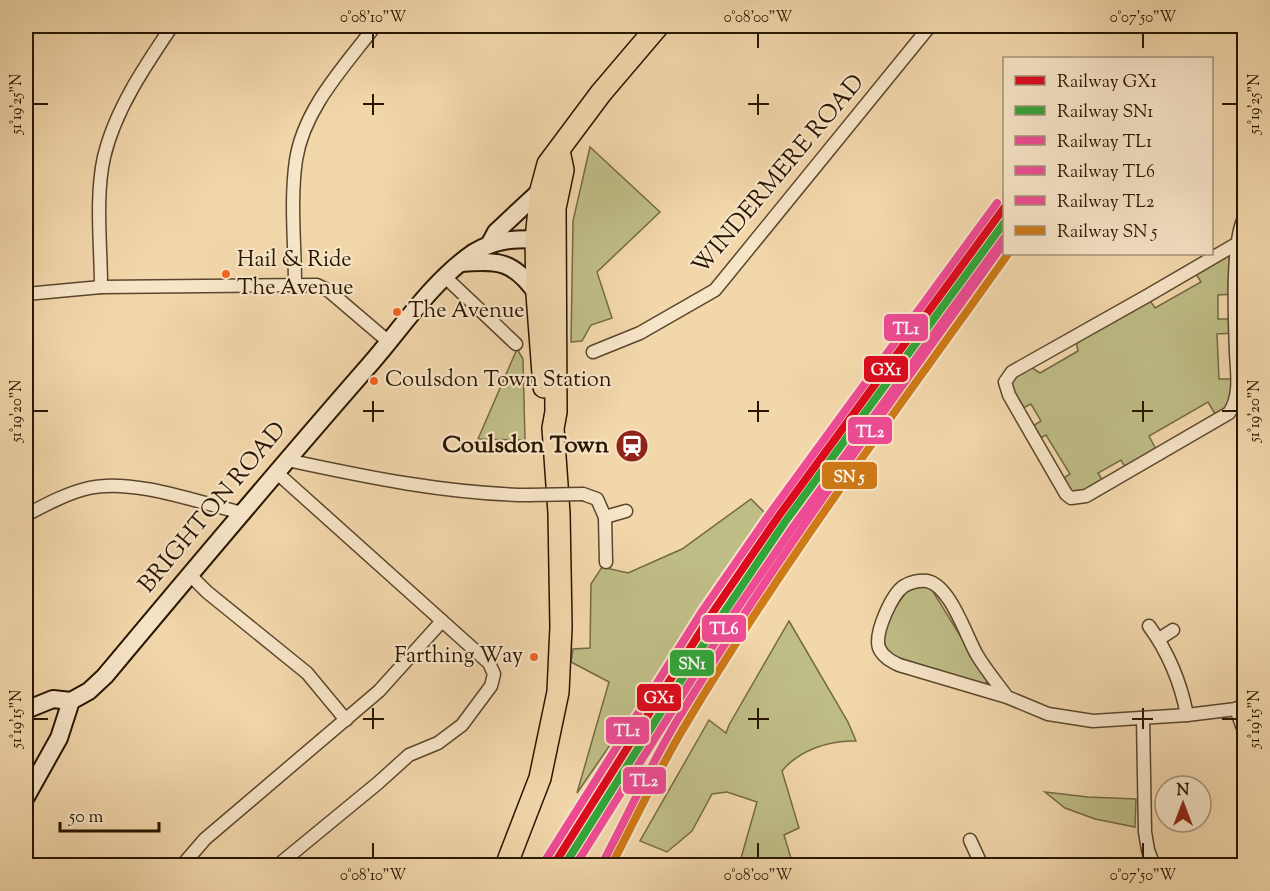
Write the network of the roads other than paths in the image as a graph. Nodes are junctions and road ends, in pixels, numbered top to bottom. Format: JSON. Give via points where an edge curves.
{"nodes":[{"id":1,"x":172,"y":26,"type":"edge"},
{"id":2,"x":375,"y":26,"type":"edge"},
{"id":3,"x":658,"y":26,"type":"edge"},
{"id":4,"x":930,"y":26,"type":"edge"},
{"id":5,"x":559,"y":151,"type":"junction"},
{"id":6,"x":541,"y":190,"type":"junction"},
{"id":7,"x":1245,"y":218,"type":"edge"},
{"id":8,"x":545,"y":239,"type":"junction"},
{"id":9,"x":1238,"y":243,"type":"junction"},
{"id":10,"x":489,"y":245,"type":"junction"},
{"id":11,"x":460,"y":263,"type":"junction"},
{"id":12,"x":444,"y":276,"type":"junction"},
{"id":13,"x":296,"y":285,"type":"junction"},
{"id":14,"x":101,"y":287,"type":"junction"},
{"id":15,"x":26,"y":294,"type":"edge"},
{"id":16,"x":537,"y":294,"type":"junction"},
{"id":17,"x":390,"y":343,"type":"junction"},
{"id":18,"x":516,"y":344,"type":"dead end"},
{"id":19,"x":593,"y":352,"type":"dead end"},
{"id":20,"x":553,"y":428,"type":"junction"},
{"id":21,"x":281,"y":466,"type":"junction"},
{"id":22,"x":626,"y":511,"type":"dead end"},
{"id":23,"x":242,"y":513,"type":"junction"},
{"id":24,"x":26,"y":515,"type":"edge"},
{"id":25,"x":605,"y":517,"type":"junction"},
{"id":26,"x":606,"y":562,"type":"dead end"},
{"id":27,"x":190,"y":574,"type":"junction"},
{"id":28,"x":442,"y":621,"type":"junction"},
{"id":29,"x":1149,"y":626,"type":"dead end"},
{"id":30,"x":1173,"y":630,"type":"dead end"},
{"id":31,"x":1159,"y":639,"type":"junction"},
{"id":32,"x":1007,"y":697,"type":"junction"},
{"id":33,"x":71,"y":701,"type":"junction"},
{"id":34,"x":1240,"y":707,"type":"edge"},
{"id":35,"x":26,"y":710,"type":"edge"},
{"id":36,"x":1187,"y":715,"type":"junction"},
{"id":37,"x":1143,"y":718,"type":"junction"},
{"id":38,"x":346,"y":720,"type":"junction"},
{"id":39,"x":1245,"y":731,"type":"edge"},
{"id":40,"x":26,"y":797,"type":"edge"},
{"id":41,"x":970,"y":840,"type":"dead end"},
{"id":42,"x":186,"y":861,"type":"dead end"},
{"id":43,"x":277,"y":866,"type":"edge"},
{"id":44,"x":506,"y":866,"type":"edge"},
{"id":45,"x":982,"y":866,"type":"edge"},
{"id":46,"x":1154,"y":866,"type":"edge"}],
"edges":[{"from":1,"to":14,"type":"street","via":[[125,102],[111,133],[100,186]]},
{"from":2,"to":13,"type":"street","via":[[328,89],[303,134],[294,184]]},
{"from":3,"to":5,"type":"highway","via":[[601,93]]},
{"from":4,"to":19,"type":"street","name":"WINDERMERE ROAD","via":[[715,290],[640,333],[607,339]]},
{"from":5,"to":6,"type":"highway","via":[[548,164]]},
{"from":5,"to":8,"type":"highway","via":[[563,170]]},
{"from":6,"to":8,"type":"highway"},
{"from":6,"to":10,"type":"main road","name":"BRIGHTON ROAD","via":[[496,231]]},
{"from":7,"to":9,"type":"street"},
{"from":8,"to":10,"type":"main road","name":"BRIGHTON ROAD"},
{"from":8,"to":16,"type":"highway"},
{"from":8,"to":20,"type":"highway","via":[[556,412]]},
{"from":9,"to":9,"type":"street","via":[[1012,372],[1005,382],[1071,498],[1086,496],[1229,413],[1237,396]]},
{"from":10,"to":11,"type":"main road","name":"BRIGHTON ROAD"},
{"from":11,"to":12,"type":"main road","name":"BRIGHTON ROAD"},
{"from":11,"to":16,"type":"main road","via":[[504,263],[516,270]]},
{"from":12,"to":17,"type":"main road","name":"BRIGHTON ROAD"},
{"from":12,"to":18,"type":"street"},
{"from":13,"to":14,"type":"street"},
{"from":13,"to":17,"type":"street","via":[[322,286]]},
{"from":14,"to":15,"type":"street"},
{"from":16,"to":20,"type":"highway","via":[[547,413]]},
{"from":17,"to":21,"type":"main road","name":"BRIGHTON ROAD"},
{"from":20,"to":44,"type":"highway","via":[[559,513],[558,692],[540,778]]},
{"from":21,"to":23,"type":"main road","name":"BRIGHTON ROAD"},
{"from":21,"to":25,"type":"street","bridge":true,"via":[[488,493],[583,494],[597,499]]},
{"from":21,"to":28,"type":"street"},
{"from":22,"to":25,"type":"street"},
{"from":23,"to":24,"type":"street","via":[[117,484],[84,489]]},
{"from":23,"to":27,"type":"main road","name":"BRIGHTON ROAD"},
{"from":25,"to":26,"type":"street"},
{"from":27,"to":33,"type":"main road","name":"BRIGHTON ROAD","via":[[105,676]]},
{"from":27,"to":38,"type":"street","via":[[307,673]]},
{"from":28,"to":38,"type":"street","via":[[379,691]]},
{"from":28,"to":43,"type":"street","via":[[489,663],[494,674],[491,686],[462,725],[438,743],[409,755]]},
{"from":29,"to":31,"type":"street"},
{"from":30,"to":31,"type":"street"},
{"from":31,"to":36,"type":"street","via":[[1183,693]]},
{"from":32,"to":32,"type":"street","via":[[978,656],[946,595],[928,581],[903,587],[879,628],[880,650],[888,660]]},
{"from":32,"to":37,"type":"street","via":[[1048,714],[1094,721]]},
{"from":33,"to":35,"type":"main road","via":[[53,699]]},
{"from":33,"to":40,"type":"main road","via":[[59,738]]},
{"from":34,"to":36,"type":"street"},
{"from":34,"to":39,"type":"street"},
{"from":36,"to":37,"type":"street"},
{"from":37,"to":46,"type":"street","via":[[1145,832]]},
{"from":38,"to":42,"type":"street","via":[[205,838]]},
{"from":41,"to":45,"type":"street"}]}
